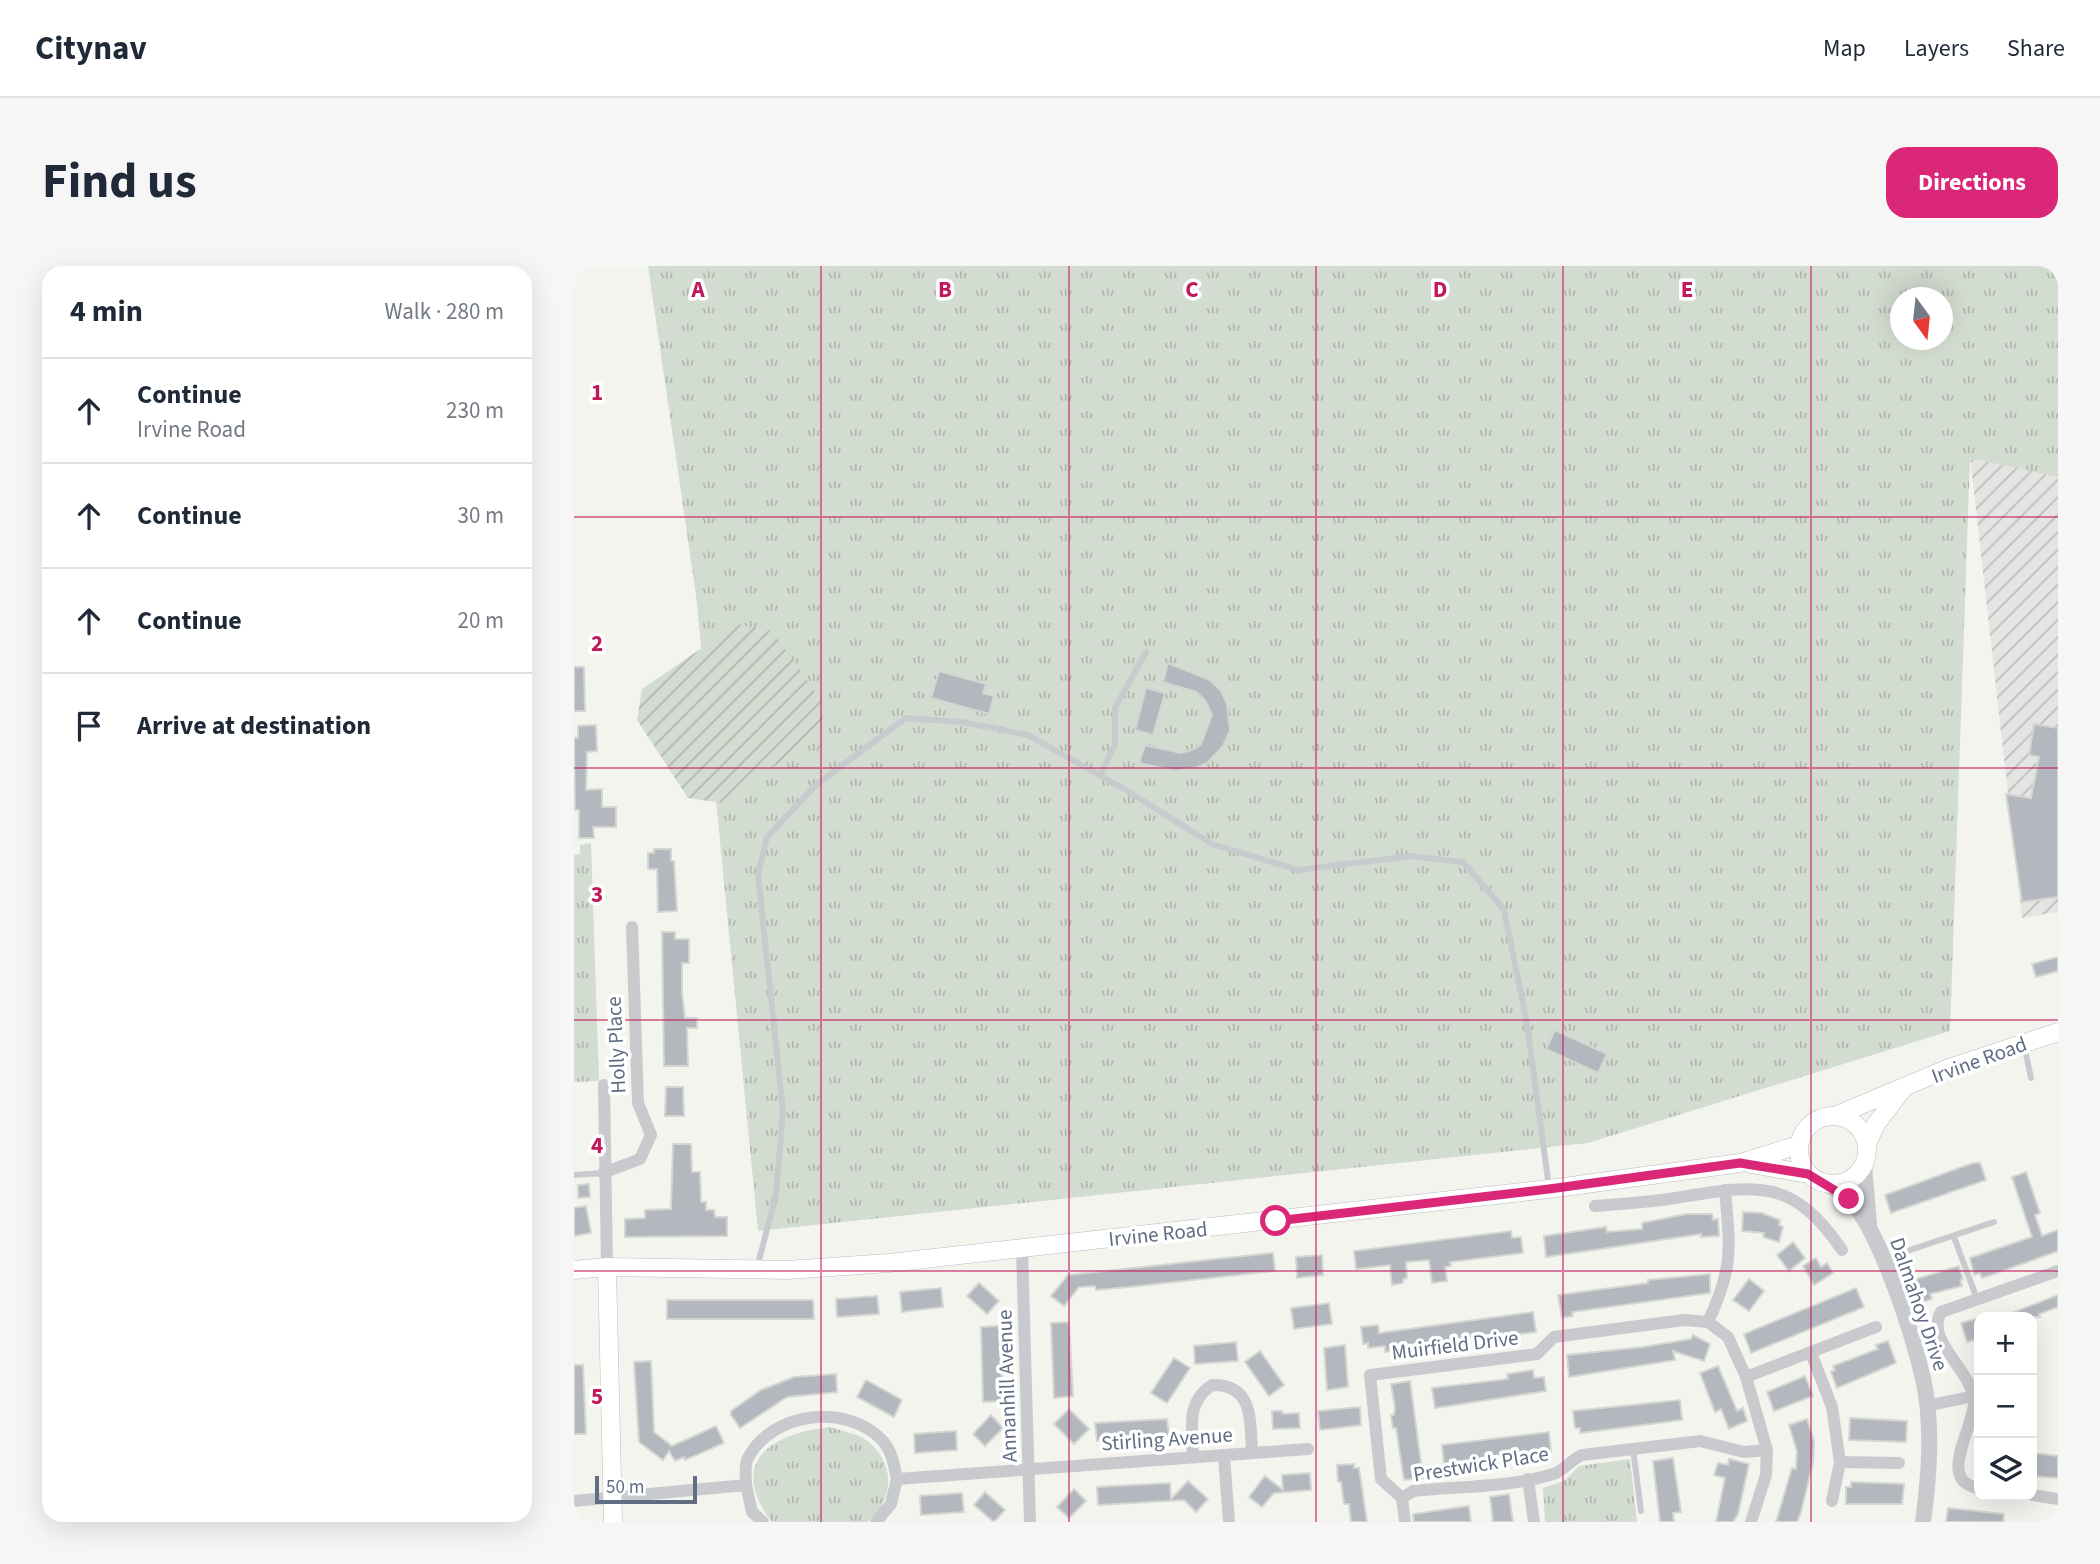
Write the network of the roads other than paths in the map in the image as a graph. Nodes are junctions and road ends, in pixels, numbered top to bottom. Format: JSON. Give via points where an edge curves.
{"nodes":[{"id":1,"x":1146,"y":652,"type":"dead end"},
{"id":2,"x":1100,"y":775,"type":"junction"},
{"id":3,"x":632,"y":927,"type":"dead end"},
{"id":4,"x":2058,"y":1032,"type":"edge"},
{"id":5,"x":2023,"y":1043,"type":"junction"},
{"id":6,"x":2031,"y":1078,"type":"dead end"},
{"id":7,"x":604,"y":1085,"type":"dead end"},
{"id":8,"x":1902,"y":1090,"type":"junction"},
{"id":9,"x":1837,"y":1115,"type":"junction"},
{"id":10,"x":1867,"y":1143,"type":"junction"},
{"id":11,"x":1798,"y":1145,"type":"junction"},
{"id":12,"x":1740,"y":1163,"type":"junction"},
{"id":13,"x":1864,"y":1165,"type":"junction"},
{"id":14,"x":603,"y":1173,"type":"junction"},
{"id":15,"x":1808,"y":1174,"type":"junction"},
{"id":16,"x":574,"y":1175,"type":"edge"},
{"id":17,"x":1827,"y":1184,"type":"junction"},
{"id":18,"x":1549,"y":1189,"type":"junction"},
{"id":19,"x":1725,"y":1190,"type":"junction"},
{"id":20,"x":1595,"y":1206,"type":"dead end"},
{"id":21,"x":1994,"y":1222,"type":"dead end"},
{"id":22,"x":1869,"y":1227,"type":"junction"},
{"id":23,"x":1954,"y":1237,"type":"junction"},
{"id":24,"x":1021,"y":1249,"type":"junction"},
{"id":25,"x":1842,"y":1250,"type":"dead end"},
{"id":26,"x":1910,"y":1250,"type":"dead end"},
{"id":27,"x":607,"y":1267,"type":"junction"},
{"id":28,"x":757,"y":1269,"type":"junction"},
{"id":29,"x":574,"y":1270,"type":"edge"},
{"id":30,"x":2058,"y":1270,"type":"edge"},
{"id":31,"x":1977,"y":1299,"type":"junction"},
{"id":32,"x":1708,"y":1322,"type":"junction"},
{"id":33,"x":1876,"y":1327,"type":"dead end"},
{"id":34,"x":1811,"y":1353,"type":"junction"},
{"id":35,"x":1746,"y":1377,"type":"junction"},
{"id":36,"x":1974,"y":1396,"type":"joint"},
{"id":37,"x":1926,"y":1406,"type":"junction"},
{"id":38,"x":1974,"y":1410,"type":"edge"},
{"id":39,"x":1308,"y":1449,"type":"dead end"},
{"id":40,"x":1633,"y":1449,"type":"junction"},
{"id":41,"x":1768,"y":1450,"type":"junction"},
{"id":42,"x":1252,"y":1453,"type":"junction"},
{"id":43,"x":1224,"y":1456,"type":"junction"},
{"id":44,"x":1193,"y":1457,"type":"junction"},
{"id":45,"x":1840,"y":1462,"type":"junction"},
{"id":46,"x":1899,"y":1463,"type":"dead end"},
{"id":47,"x":1029,"y":1468,"type":"junction"},
{"id":48,"x":897,"y":1479,"type":"junction"},
{"id":49,"x":1528,"y":1479,"type":"junction"},
{"id":50,"x":746,"y":1485,"type":"junction"},
{"id":51,"x":1974,"y":1487,"type":"edge"},
{"id":52,"x":612,"y":1496,"type":"junction"},
{"id":53,"x":2037,"y":1496,"type":"edge"},
{"id":54,"x":1402,"y":1498,"type":"junction"},
{"id":55,"x":2058,"y":1499,"type":"edge"},
{"id":56,"x":574,"y":1501,"type":"edge"},
{"id":57,"x":1832,"y":1501,"type":"dead end"},
{"id":58,"x":1641,"y":1511,"type":"dead end"},
{"id":59,"x":613,"y":1522,"type":"edge"},
{"id":60,"x":763,"y":1522,"type":"edge"},
{"id":61,"x":876,"y":1522,"type":"edge"},
{"id":62,"x":1030,"y":1522,"type":"edge"},
{"id":63,"x":1229,"y":1522,"type":"edge"},
{"id":64,"x":1405,"y":1522,"type":"edge"},
{"id":65,"x":1534,"y":1522,"type":"edge"},
{"id":66,"x":1751,"y":1522,"type":"edge"},
{"id":67,"x":1923,"y":1522,"type":"edge"}],
"edges":[{"from":1,"to":2,"type":"lane","via":[[1115,708],[1115,745]]},
{"from":2,"to":18,"type":"lane","via":[[1212,844],[1298,870],[1411,856],[1463,862],[1504,910],[1527,1024]]},
{"from":2,"to":28,"type":"lane","via":[[1028,735],[962,722],[906,718],[817,784],[767,837],[758,875],[783,1111],[776,1195]]},
{"from":3,"to":14,"type":"street","name":"Holly Place","via":[[638,1103],[651,1135],[640,1159]]},
{"from":4,"to":5,"type":"main road","name":"Irvine Road"},
{"from":5,"to":6,"type":"lane"},
{"from":5,"to":8,"type":"main road","name":"Irvine Road"},
{"from":7,"to":14,"type":"street"},
{"from":8,"to":9,"type":"main road","name":"Irvine Road"},
{"from":8,"to":10,"type":"main road"},
{"from":9,"to":10,"type":"main road","via":[[1857,1125]]},
{"from":9,"to":11,"type":"main road","via":[[1826,1115],[1807,1126]]},
{"from":10,"to":13,"type":"main road"},
{"from":11,"to":12,"type":"main road"},
{"from":11,"to":15,"type":"main road","via":[[1798,1156]]},
{"from":12,"to":15,"type":"main road"},
{"from":12,"to":18,"type":"main road","name":"Irvine Road"},
{"from":13,"to":17,"type":"main road","via":[[1849,1180]]},
{"from":13,"to":22,"type":"street"},
{"from":14,"to":16,"type":"lane"},
{"from":14,"to":27,"type":"street"},
{"from":15,"to":17,"type":"main road"},
{"from":17,"to":22,"type":"street","via":[[1849,1199]]},
{"from":18,"to":24,"type":"main road","name":"Irvine Road"},
{"from":19,"to":20,"type":"street"},
{"from":19,"to":25,"type":"street","via":[[1755,1187],[1789,1199],[1812,1213]]},
{"from":19,"to":32,"type":"street","via":[[1731,1257],[1724,1289]]},
{"from":21,"to":23,"type":"lane"},
{"from":22,"to":37,"type":"street","name":"Dalmahoy Drive","via":[[1902,1312],[1924,1383]]},
{"from":23,"to":26,"type":"lane"},
{"from":23,"to":31,"type":"lane"},
{"from":24,"to":28,"type":"main road","name":"Irvine Road","via":[[863,1265]]},
{"from":24,"to":47,"type":"street","name":"Annanhill Avenue"},
{"from":27,"to":28,"type":"main road","name":"Irvine Road"},
{"from":27,"to":29,"type":"main road","name":"Irvine Road"},
{"from":27,"to":52,"type":"main road"},
{"from":30,"to":31,"type":"street"},
{"from":31,"to":36,"type":"street","via":[[1941,1312],[1936,1321],[1937,1331],[1964,1370]]},
{"from":32,"to":35,"type":"street","via":[[1728,1337]]},
{"from":32,"to":54,"type":"street","name":"Muirfield Drive","via":[[1684,1320],[1554,1337],[1537,1354],[1370,1375],[1381,1479]]},
{"from":33,"to":34,"type":"street"},
{"from":34,"to":35,"type":"street"},
{"from":34,"to":45,"type":"street","via":[[1832,1408]]},
{"from":35,"to":41,"type":"street"},
{"from":36,"to":37,"type":"street"},
{"from":37,"to":67,"type":"street","name":"Dalmahoy Drive","via":[[1930,1473]]},
{"from":38,"to":51,"type":"street","via":[[1957,1458],[1963,1479]]},
{"from":39,"to":42,"type":"street","name":"Stirling Avenue"},
{"from":40,"to":41,"type":"street","name":"Prestwick Place","via":[[1700,1441],[1744,1452]]},
{"from":40,"to":49,"type":"street","name":"Prestwick Place","via":[[1582,1455],[1570,1459],[1559,1472]]},
{"from":40,"to":58,"type":"lane"},
{"from":41,"to":66,"type":"street","via":[[1766,1475]]},
{"from":42,"to":43,"type":"street","name":"Stirling Avenue"},
{"from":42,"to":44,"type":"street","via":[[1250,1414],[1243,1397],[1234,1387],[1212,1385],[1196,1398],[1191,1414]]},
{"from":43,"to":44,"type":"street","name":"Stirling Avenue"},
{"from":43,"to":63,"type":"street"},
{"from":44,"to":47,"type":"street","name":"Stirling Avenue"},
{"from":45,"to":46,"type":"street"},
{"from":45,"to":57,"type":"street"},
{"from":47,"to":48,"type":"street","name":"Stirling Avenue"},
{"from":47,"to":62,"type":"street","name":"Annanhill Avenue"},
{"from":48,"to":50,"type":"street","via":[[892,1455],[880,1438],[850,1421],[821,1417],[790,1421],[765,1437],[747,1460]]},
{"from":48,"to":61,"type":"street","via":[[891,1504]]},
{"from":49,"to":54,"type":"street","name":"Prestwick Place","via":[[1413,1491]]},
{"from":49,"to":65,"type":"street"},
{"from":50,"to":52,"type":"street"},
{"from":50,"to":60,"type":"street","via":[[752,1513]]},
{"from":52,"to":56,"type":"street"},
{"from":52,"to":59,"type":"main road"},
{"from":53,"to":55,"type":"street"},
{"from":54,"to":64,"type":"street"}]}
